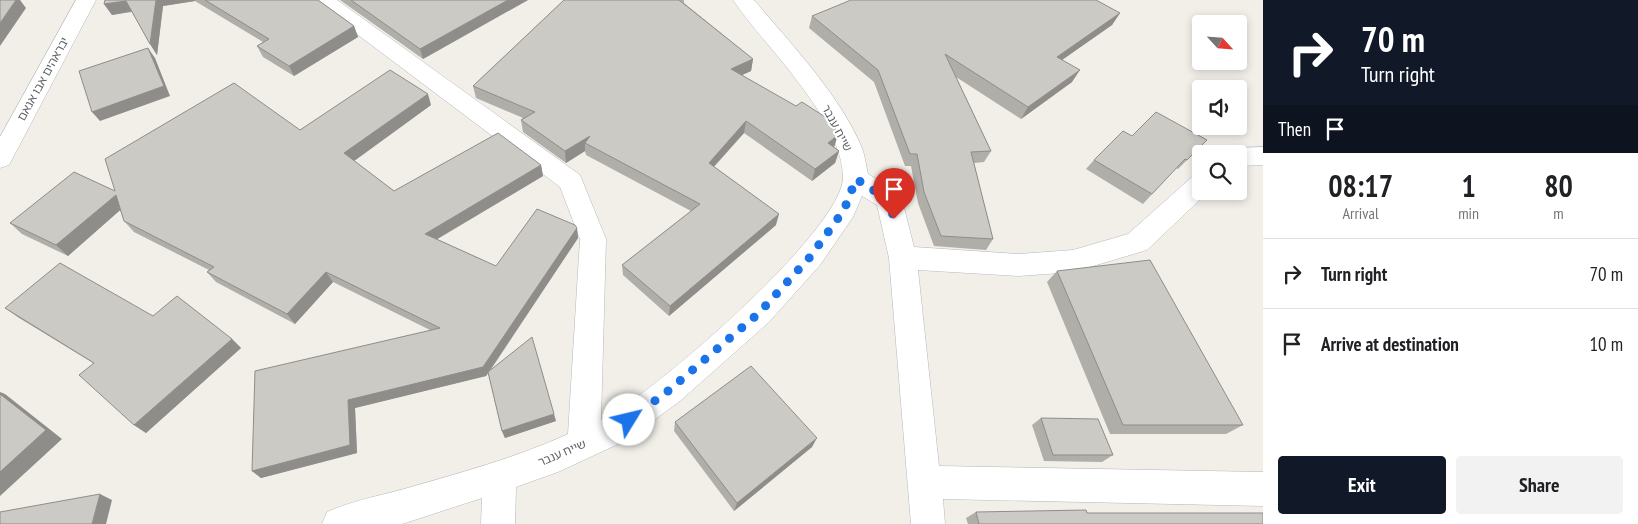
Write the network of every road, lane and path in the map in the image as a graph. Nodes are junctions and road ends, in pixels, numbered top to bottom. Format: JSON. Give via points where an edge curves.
{"nodes":[{"id":1,"x":86,"y":0,"type":"edge"},
{"id":2,"x":324,"y":0,"type":"edge"},
{"id":3,"x":743,"y":0,"type":"edge"},
{"id":4,"x":1263,"y":156,"type":"edge"},
{"id":5,"x":1247,"y":157,"type":"edge"},
{"id":6,"x":0,"y":159,"type":"edge"},
{"id":7,"x":856,"y":179,"type":"junction"},
{"id":8,"x":1192,"y":192,"type":"edge"},
{"id":9,"x":903,"y":258,"type":"junction"},
{"id":10,"x":584,"y":444,"type":"junction"},
{"id":11,"x":499,"y":476,"type":"junction"},
{"id":12,"x":924,"y":482,"type":"junction"},
{"id":13,"x":1263,"y":489,"type":"edge"},
{"id":14,"x":339,"y":524,"type":"edge"},
{"id":15,"x":498,"y":524,"type":"edge"},
{"id":16,"x":928,"y":524,"type":"edge"}],
"edges":[{"from":1,"to":6,"type":"street","name":"יבראהים אבו אנאם"},
{"from":2,"to":10,"type":"street","via":[[571,182],[592,239]]},
{"from":3,"to":7,"type":"street","name":"שייח ענבר","via":[[810,82],[838,125],[850,149]]},
{"from":4,"to":5,"type":"street"},
{"from":7,"to":9,"type":"street","via":[[889,200]]},
{"from":7,"to":10,"type":"street","name":"שייח ענבר","via":[[844,210],[810,257],[759,313],[668,391],[616,430]]},
{"from":8,"to":9,"type":"street","via":[[1137,242],[1073,261],[1019,264]]},
{"from":9,"to":12,"type":"street"},
{"from":10,"to":11,"type":"street","name":"שייח ענבר","via":[[546,461]]},
{"from":11,"to":14,"type":"street","name":"שייח ענבר"},
{"from":11,"to":15,"type":"street"},
{"from":12,"to":13,"type":"street"},
{"from":12,"to":16,"type":"street"}]}
